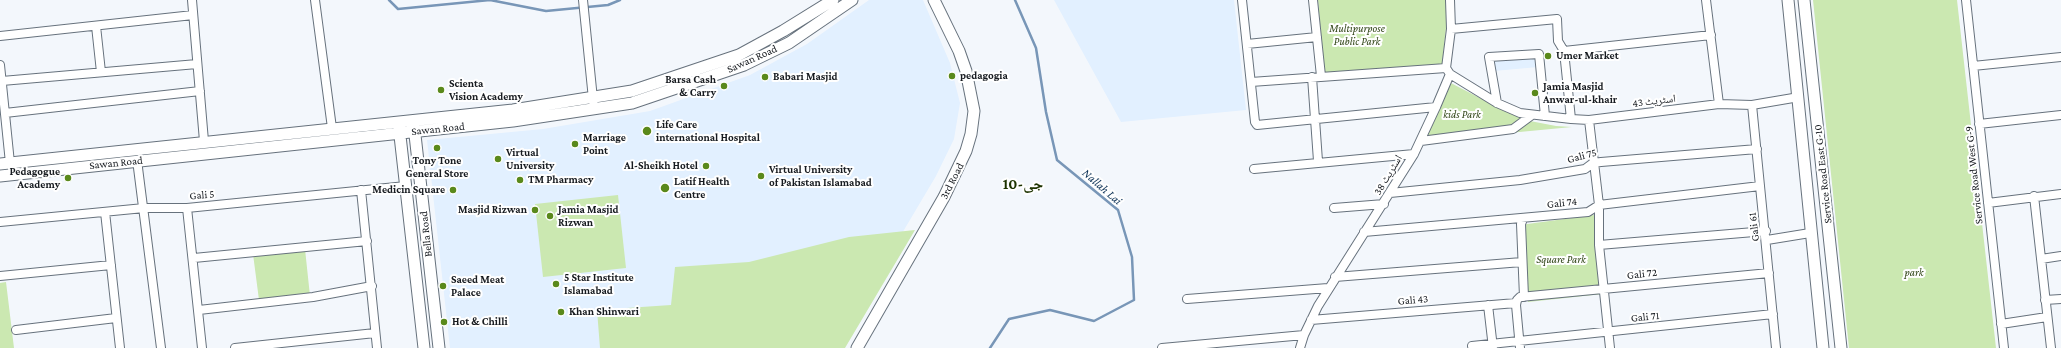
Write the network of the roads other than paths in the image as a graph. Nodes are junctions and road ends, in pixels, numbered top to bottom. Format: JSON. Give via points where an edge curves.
{"nodes":[{"id":1,"x":192,"y":0,"type":"edge"},
{"id":2,"x":315,"y":0,"type":"edge"},
{"id":3,"x":582,"y":0,"type":"edge"},
{"id":4,"x":833,"y":0,"type":"edge"},
{"id":5,"x":852,"y":0,"type":"edge"},
{"id":6,"x":934,"y":0,"type":"edge"},
{"id":7,"x":1242,"y":0,"type":"edge"},
{"id":8,"x":1313,"y":0,"type":"edge"},
{"id":9,"x":1450,"y":0,"type":"edge"},
{"id":10,"x":1706,"y":0,"type":"edge"},
{"id":11,"x":1788,"y":0,"type":"edge"},
{"id":12,"x":1804,"y":0,"type":"edge"},
{"id":13,"x":1966,"y":0,"type":"edge"},
{"id":14,"x":193,"y":15,"type":"junction"},
{"id":15,"x":96,"y":26,"type":"junction"},
{"id":16,"x":1451,"y":29,"type":"junction"},
{"id":17,"x":1711,"y":35,"type":"junction"},
{"id":18,"x":0,"y":36,"type":"edge"},
{"id":19,"x":1317,"y":37,"type":"junction"},
{"id":20,"x":1247,"y":44,"type":"junction"},
{"id":21,"x":1564,"y":51,"type":"junction"},
{"id":22,"x":2061,"y":57,"type":"edge"},
{"id":23,"x":198,"y":64,"type":"junction"},
{"id":24,"x":0,"y":65,"type":"edge"},
{"id":25,"x":1973,"y":66,"type":"junction"},
{"id":26,"x":1448,"y":71,"type":"junction"},
{"id":27,"x":101,"y":72,"type":"junction"},
{"id":28,"x":1317,"y":76,"type":"junction"},
{"id":29,"x":2,"y":81,"type":"junction"},
{"id":30,"x":1251,"y":82,"type":"junction"},
{"id":31,"x":1,"y":91,"type":"edge"},
{"id":32,"x":200,"y":91,"type":"junction"},
{"id":33,"x":1799,"y":97,"type":"junction"},
{"id":34,"x":593,"y":103,"type":"junction"},
{"id":35,"x":1496,"y":103,"type":"junction"},
{"id":36,"x":1719,"y":104,"type":"junction"},
{"id":37,"x":1752,"y":104,"type":"junction"},
{"id":38,"x":1436,"y":107,"type":"junction"},
{"id":39,"x":5,"y":113,"type":"junction"},
{"id":40,"x":1532,"y":115,"type":"junction"},
{"id":41,"x":2061,"y":115,"type":"edge"},
{"id":42,"x":1545,"y":116,"type":"junction"},
{"id":43,"x":414,"y":119,"type":"junction"},
{"id":44,"x":1571,"y":119,"type":"junction"},
{"id":45,"x":1315,"y":120,"type":"junction"},
{"id":46,"x":1589,"y":120,"type":"junction"},
{"id":47,"x":399,"y":121,"type":"junction"},
{"id":48,"x":1979,"y":124,"type":"junction"},
{"id":49,"x":332,"y":128,"type":"junction"},
{"id":50,"x":415,"y":132,"type":"junction"},
{"id":51,"x":400,"y":133,"type":"junction"},
{"id":52,"x":204,"y":141,"type":"junction"},
{"id":53,"x":1421,"y":141,"type":"junction"},
{"id":54,"x":1757,"y":149,"type":"junction"},
{"id":55,"x":1414,"y":154,"type":"junction"},
{"id":56,"x":137,"y":160,"type":"junction"},
{"id":57,"x":1318,"y":161,"type":"junction"},
{"id":58,"x":1593,"y":163,"type":"junction"},
{"id":59,"x":5,"y":164,"type":"edge"},
{"id":60,"x":1254,"y":169,"type":"dead end"},
{"id":61,"x":0,"y":176,"type":"edge"},
{"id":62,"x":406,"y":186,"type":"junction"},
{"id":63,"x":1760,"y":186,"type":"junction"},
{"id":64,"x":361,"y":190,"type":"junction"},
{"id":65,"x":1390,"y":193,"type":"junction"},
{"id":66,"x":2061,"y":194,"type":"edge"},
{"id":67,"x":2034,"y":196,"type":"junction"},
{"id":68,"x":1988,"y":203,"type":"junction"},
{"id":69,"x":1384,"y":204,"type":"junction"},
{"id":70,"x":1599,"y":205,"type":"junction"},
{"id":71,"x":144,"y":208,"type":"junction"},
{"id":72,"x":187,"y":208,"type":"junction"},
{"id":73,"x":1334,"y":208,"type":"dead end"},
{"id":74,"x":105,"y":212,"type":"junction"},
{"id":75,"x":1523,"y":218,"type":"junction"},
{"id":76,"x":0,"y":222,"type":"edge"},
{"id":77,"x":1766,"y":231,"type":"junction"},
{"id":78,"x":1364,"y":232,"type":"junction"},
{"id":79,"x":1810,"y":233,"type":"junction"},
{"id":80,"x":1767,"y":240,"type":"junction"},
{"id":81,"x":367,"y":241,"type":"junction"},
{"id":82,"x":1599,"y":245,"type":"junction"},
{"id":83,"x":2061,"y":256,"type":"edge"},
{"id":84,"x":194,"y":258,"type":"junction"},
{"id":85,"x":2041,"y":258,"type":"junction"},
{"id":86,"x":429,"y":261,"type":"junction"},
{"id":87,"x":414,"y":262,"type":"junction"},
{"id":88,"x":1522,"y":262,"type":"junction"},
{"id":89,"x":111,"y":265,"type":"junction"},
{"id":90,"x":1769,"y":273,"type":"junction"},
{"id":91,"x":0,"y":276,"type":"edge"},
{"id":92,"x":1336,"y":277,"type":"junction"},
{"id":93,"x":372,"y":286,"type":"junction"},
{"id":94,"x":1328,"y":288,"type":"junction"},
{"id":95,"x":1605,"y":289,"type":"junction"},
{"id":96,"x":1186,"y":298,"type":"dead end"},
{"id":97,"x":2061,"y":298,"type":"edge"},
{"id":98,"x":1519,"y":299,"type":"junction"},
{"id":99,"x":2045,"y":300,"type":"junction"},
{"id":100,"x":1488,"y":305,"type":"junction"},
{"id":101,"x":1837,"y":306,"type":"junction"},
{"id":102,"x":1818,"y":308,"type":"junction"},
{"id":103,"x":199,"y":310,"type":"junction"},
{"id":104,"x":1773,"y":314,"type":"junction"},
{"id":105,"x":2047,"y":317,"type":"junction"},
{"id":106,"x":116,"y":318,"type":"junction"},
{"id":107,"x":1311,"y":320,"type":"junction"},
{"id":108,"x":2001,"y":324,"type":"junction"},
{"id":109,"x":16,"y":330,"type":"dead end"},
{"id":110,"x":1609,"y":332,"type":"junction"},
{"id":111,"x":375,"y":333,"type":"junction"},
{"id":112,"x":1304,"y":335,"type":"junction"},
{"id":113,"x":1519,"y":345,"type":"edge"},
{"id":114,"x":1472,"y":346,"type":"dead end"},
{"id":115,"x":1492,"y":346,"type":"edge"},
{"id":116,"x":120,"y":348,"type":"edge"},
{"id":117,"x":161,"y":348,"type":"edge"},
{"id":118,"x":202,"y":348,"type":"edge"},
{"id":119,"x":235,"y":348,"type":"edge"},
{"id":120,"x":377,"y":348,"type":"edge"},
{"id":121,"x":424,"y":348,"type":"edge"},
{"id":122,"x":439,"y":348,"type":"edge"},
{"id":123,"x":857,"y":348,"type":"edge"},
{"id":124,"x":1162,"y":348,"type":"edge"},
{"id":125,"x":1300,"y":348,"type":"edge"},
{"id":126,"x":1610,"y":348,"type":"edge"},
{"id":127,"x":1776,"y":348,"type":"edge"},
{"id":128,"x":1823,"y":348,"type":"edge"},
{"id":129,"x":1841,"y":348,"type":"edge"},
{"id":130,"x":2004,"y":348,"type":"edge"},
{"id":131,"x":2051,"y":348,"type":"edge"}],
"edges":[{"from":1,"to":14,"type":"street"},
{"from":2,"to":49,"type":"street"},
{"from":3,"to":34,"type":"street"},
{"from":4,"to":34,"type":"main road","name":"Sawan Road","via":[[739,55]]},
{"from":5,"to":34,"type":"main road","name":"Sawan Road","via":[[788,43],[744,66],[632,103]]},
{"from":6,"to":123,"type":"main road","name":"3rd Road","via":[[966,71],[974,111],[972,134],[944,197]]},
{"from":7,"to":20,"type":"street"},
{"from":8,"to":19,"type":"street"},
{"from":9,"to":16,"type":"street","name":"اسٹریٹ 38"},
{"from":10,"to":17,"type":"street"},
{"from":11,"to":33,"type":"main road","name":"Service Road East G-10"},
{"from":12,"to":101,"type":"main road","name":"Service Road East G-10"},
{"from":13,"to":25,"type":"street","name":"Service Road West G-9"},
{"from":14,"to":15,"type":"street"},
{"from":14,"to":23,"type":"street"},
{"from":15,"to":18,"type":"street"},
{"from":15,"to":27,"type":"street"},
{"from":16,"to":21,"type":"street","via":[[1557,19],[1558,41]]},
{"from":16,"to":26,"type":"street","name":"اسٹریٹ 38"},
{"from":17,"to":21,"type":"street"},
{"from":17,"to":36,"type":"street"},
{"from":19,"to":20,"type":"street"},
{"from":19,"to":28,"type":"street"},
{"from":20,"to":30,"type":"street"},
{"from":21,"to":44,"type":"street"},
{"from":22,"to":25,"type":"street"},
{"from":23,"to":27,"type":"street"},
{"from":23,"to":32,"type":"street"},
{"from":24,"to":29,"type":"street"},
{"from":25,"to":48,"type":"street","name":"Service Road West G-9"},
{"from":26,"to":28,"type":"street"},
{"from":26,"to":35,"type":"street","name":"اسٹریٹ 43"},
{"from":26,"to":38,"type":"street","name":"اسٹریٹ 38"},
{"from":27,"to":29,"type":"street"},
{"from":28,"to":30,"type":"street"},
{"from":28,"to":45,"type":"street"},
{"from":29,"to":31,"type":"street"},
{"from":30,"to":45,"type":"street","via":[[1257,125]]},
{"from":31,"to":39,"type":"street"},
{"from":32,"to":39,"type":"street"},
{"from":32,"to":52,"type":"street"},
{"from":33,"to":37,"type":"street","name":"اسٹریٹ 43"},
{"from":33,"to":79,"type":"main road","name":"Service Road East G-10"},
{"from":34,"to":43,"type":"main road","name":"Sawan Road"},
{"from":34,"to":50,"type":"main road","name":"Sawan Road","via":[[513,121]]},
{"from":35,"to":40,"type":"street","name":"اسٹریٹ 43"},
{"from":35,"to":42,"type":"street","via":[[1489,58],[1539,54]]},
{"from":36,"to":37,"type":"street","name":"اسٹریٹ 43"},
{"from":36,"to":46,"type":"street","name":"اسٹریٹ 43"},
{"from":37,"to":54,"type":"street","name":"Gali 61"},
{"from":38,"to":45,"type":"street"},
{"from":38,"to":53,"type":"street","name":"اسٹریٹ 38"},
{"from":39,"to":59,"type":"street"},
{"from":40,"to":42,"type":"street","name":"اسٹریٹ 43"},
{"from":40,"to":53,"type":"street","via":[[1513,129]]},
{"from":41,"to":48,"type":"street"},
{"from":42,"to":44,"type":"street","name":"اسٹریٹ 43"},
{"from":43,"to":47,"type":"main road","name":"Sawan Road"},
{"from":43,"to":50,"type":"main road","name":"Bella Road"},
{"from":44,"to":46,"type":"street","name":"اسٹریٹ 43"},
{"from":45,"to":57,"type":"street"},
{"from":46,"to":58,"type":"street"},
{"from":47,"to":49,"type":"main road","name":"Sawan Road"},
{"from":47,"to":51,"type":"main road","name":"Bella Road"},
{"from":48,"to":68,"type":"street","name":"Service Road West G-9"},
{"from":49,"to":52,"type":"main road","name":"Sawan Road"},
{"from":50,"to":51,"type":"main road","name":"Sawan Road"},
{"from":50,"to":86,"type":"main road","name":"Bella Road"},
{"from":51,"to":56,"type":"main road","name":"Sawan Road"},
{"from":51,"to":62,"type":"main road","name":"Bella Road"},
{"from":52,"to":59,"type":"main road","name":"Sawan Road"},
{"from":53,"to":55,"type":"street","name":"اسٹریٹ 38"},
{"from":54,"to":58,"type":"street","name":"Gali 75"},
{"from":54,"to":63,"type":"street","name":"Gali 61"},
{"from":55,"to":57,"type":"street"},
{"from":55,"to":65,"type":"street","name":"اسٹریٹ 38"},
{"from":56,"to":61,"type":"main road","name":"Sawan Road"},
{"from":56,"to":71,"type":"street"},
{"from":57,"to":60,"type":"street"},
{"from":58,"to":65,"type":"street","name":"Gali 75","via":[[1585,169],[1520,180]]},
{"from":58,"to":70,"type":"street"},
{"from":62,"to":64,"type":"street","name":"Gali 5"},
{"from":62,"to":87,"type":"main road","name":"Bella Road"},
{"from":63,"to":70,"type":"street","name":"Gali 74"},
{"from":63,"to":77,"type":"street","name":"Gali 61"},
{"from":64,"to":72,"type":"street","name":"Gali 5"},
{"from":64,"to":81,"type":"street"},
{"from":65,"to":69,"type":"street","name":"اسٹریٹ 38"},
{"from":66,"to":67,"type":"street"},
{"from":67,"to":68,"type":"street"},
{"from":67,"to":85,"type":"street"},
{"from":68,"to":108,"type":"street","name":"Service Road West G-9"},
{"from":69,"to":73,"type":"street"},
{"from":69,"to":78,"type":"street","name":"اسٹریٹ 38"},
{"from":70,"to":75,"type":"street","name":"Gali 74","via":[[1588,212]]},
{"from":70,"to":82,"type":"street"},
{"from":71,"to":72,"type":"street","name":"Gali 5"},
{"from":71,"to":74,"type":"street","name":"Gali 5"},
{"from":71,"to":117,"type":"street"},
{"from":72,"to":84,"type":"street"},
{"from":74,"to":76,"type":"street","name":"Gali 5"},
{"from":74,"to":89,"type":"street"},
{"from":75,"to":78,"type":"street","name":"Gali 74"},
{"from":75,"to":88,"type":"street"},
{"from":77,"to":80,"type":"street","name":"Gali 61"},
{"from":77,"to":82,"type":"street"},
{"from":78,"to":92,"type":"street","name":"اسٹریٹ 38"},
{"from":79,"to":80,"type":"street"},
{"from":79,"to":102,"type":"main road","name":"Service Road East G-10"},
{"from":80,"to":90,"type":"street","name":"Gali 61"},
{"from":81,"to":84,"type":"street"},
{"from":81,"to":93,"type":"street"},
{"from":82,"to":95,"type":"street"},
{"from":83,"to":85,"type":"street"},
{"from":84,"to":103,"type":"street"},
{"from":85,"to":99,"type":"street"},
{"from":86,"to":87,"type":"main road"},
{"from":86,"to":122,"type":"main road","name":"Bella Road"},
{"from":87,"to":121,"type":"main road","name":"Bella Road"},
{"from":88,"to":92,"type":"street"},
{"from":88,"to":98,"type":"street"},
{"from":89,"to":91,"type":"street"},
{"from":89,"to":106,"type":"street"},
{"from":90,"to":95,"type":"street","name":"Gali 72"},
{"from":90,"to":104,"type":"street","name":"Gali 61"},
{"from":92,"to":94,"type":"street","name":"اسٹریٹ 38"},
{"from":93,"to":103,"type":"street","via":[[312,297]]},
{"from":93,"to":111,"type":"street"},
{"from":94,"to":96,"type":"street"},
{"from":94,"to":107,"type":"street","name":"اسٹریٹ 38"},
{"from":95,"to":98,"type":"street","name":"Gali 72"},
{"from":95,"to":110,"type":"street"},
{"from":97,"to":99,"type":"street"},
{"from":98,"to":100,"type":"street","name":"Gali 43"},
{"from":98,"to":113,"type":"street"},
{"from":99,"to":105,"type":"street"},
{"from":100,"to":107,"type":"street","name":"Gali 43"},
{"from":100,"to":115,"type":"street"},
{"from":101,"to":102,"type":"main road"},
{"from":101,"to":129,"type":"main road","name":"Service Road East G-10"},
{"from":102,"to":128,"type":"main road","name":"Service Road East G-10"},
{"from":103,"to":118,"type":"street"},
{"from":104,"to":110,"type":"street","name":"Gali 71"},
{"from":104,"to":127,"type":"street","name":"Gali 61"},
{"from":105,"to":108,"type":"street"},
{"from":105,"to":131,"type":"street"},
{"from":106,"to":109,"type":"street"},
{"from":106,"to":116,"type":"street"},
{"from":107,"to":112,"type":"street","name":"اسٹریٹ 38"},
{"from":108,"to":130,"type":"street","name":"Service Road West G-9"},
{"from":110,"to":113,"type":"street","name":"Gali 71"},
{"from":110,"to":126,"type":"street"},
{"from":111,"to":119,"type":"street"},
{"from":111,"to":120,"type":"street"},
{"from":112,"to":124,"type":"street"},
{"from":112,"to":125,"type":"street","name":"اسٹریٹ 38"},
{"from":113,"to":115,"type":"street","name":"Gali 71"},
{"from":114,"to":115,"type":"street","name":"Gali 71"}]}
